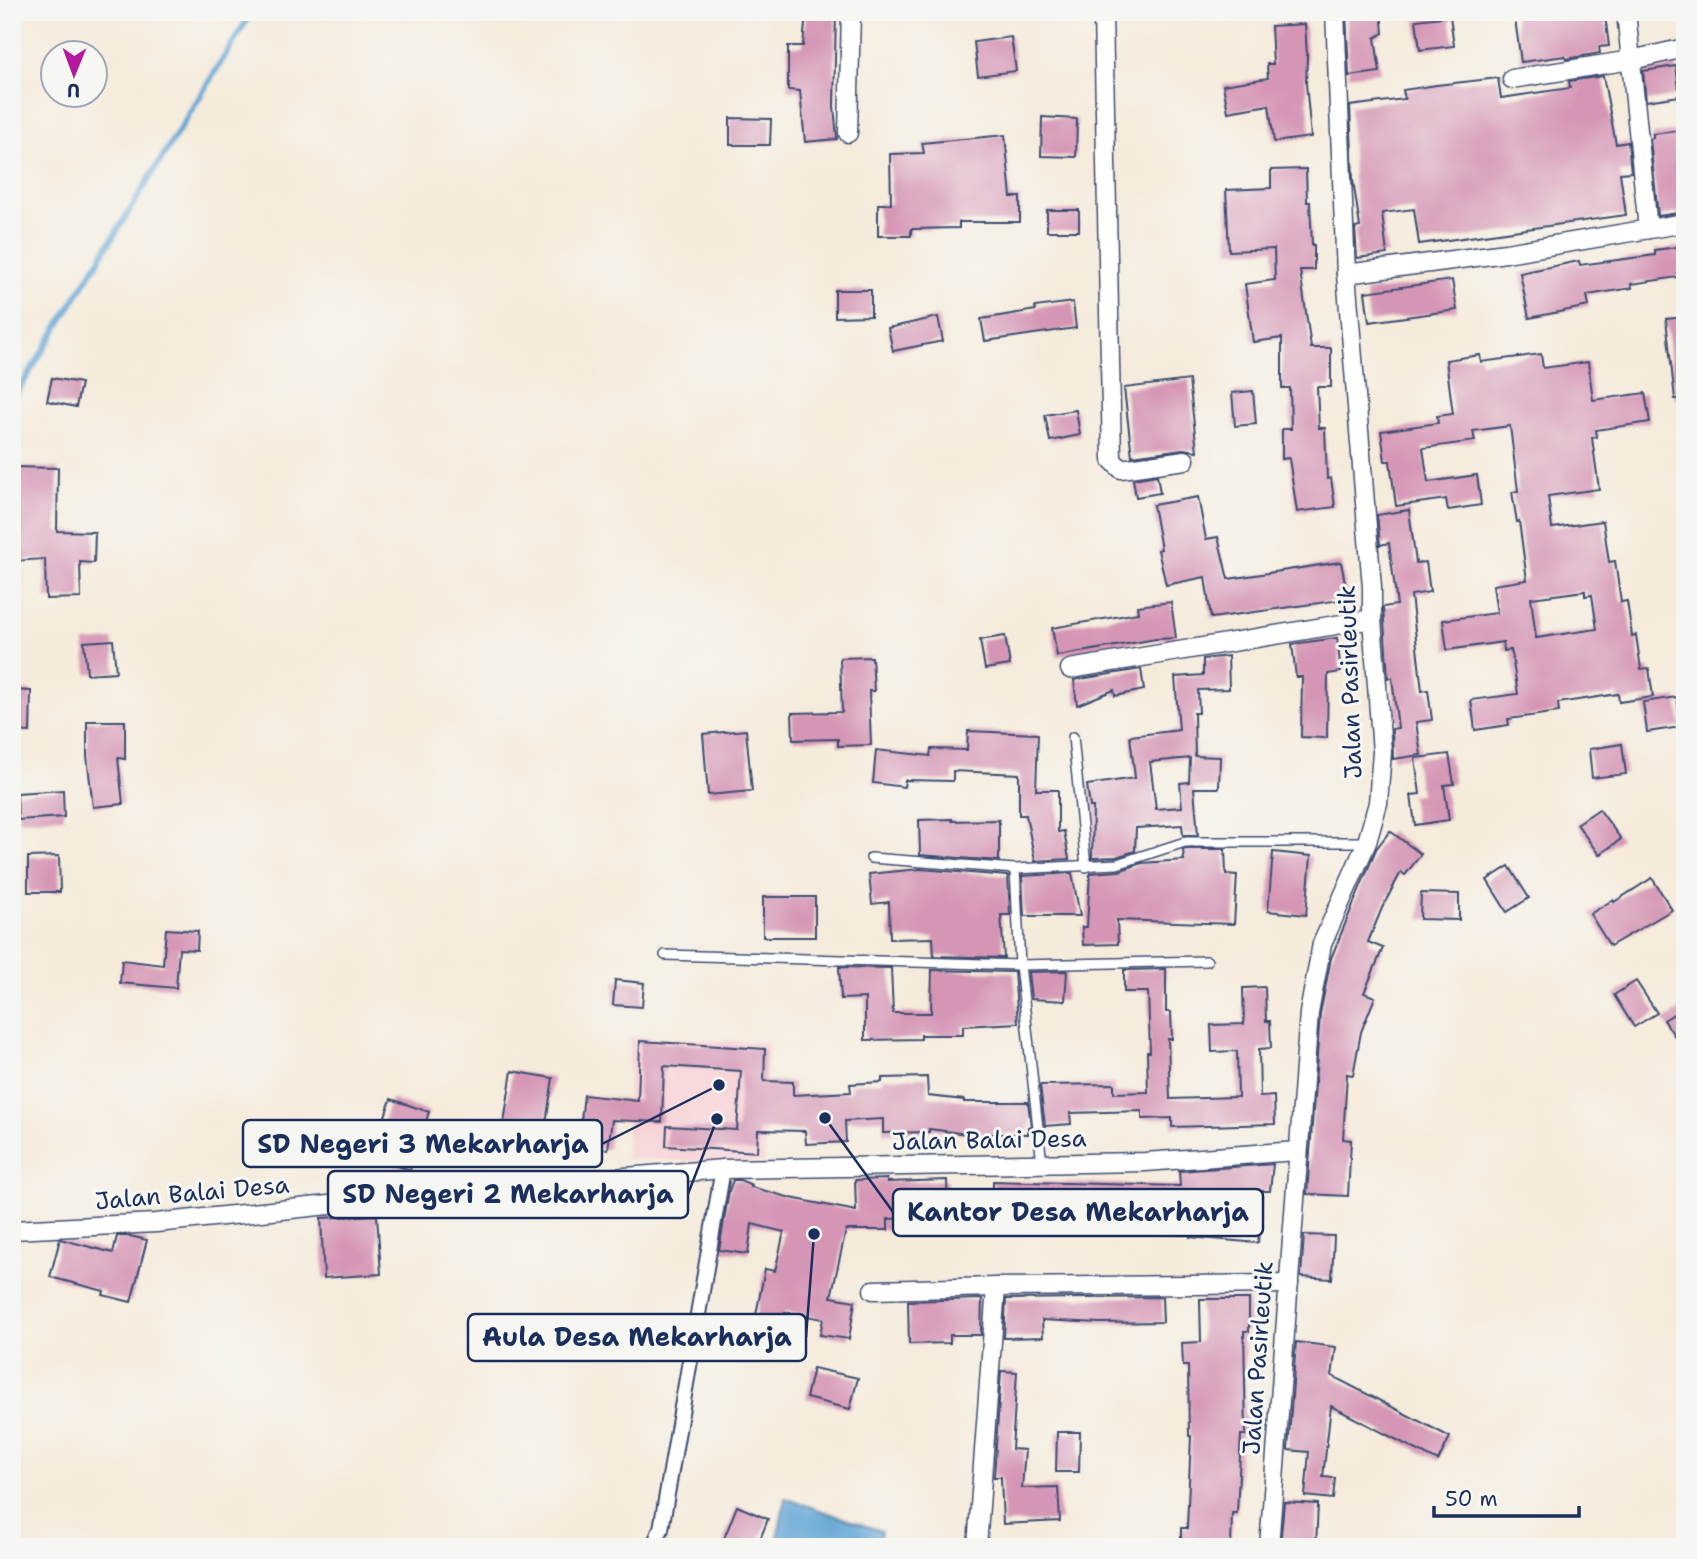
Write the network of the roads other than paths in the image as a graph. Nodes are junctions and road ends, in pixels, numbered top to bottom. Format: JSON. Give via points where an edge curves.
{"nodes":[{"id":1,"x":851,"y":12,"type":"edge"},
{"id":2,"x":1103,"y":12,"type":"edge"},
{"id":3,"x":1335,"y":12,"type":"edge"},
{"id":4,"x":1626,"y":12,"type":"edge"},
{"id":5,"x":1685,"y":48,"type":"edge"},
{"id":6,"x":1631,"y":60,"type":"junction"},
{"id":7,"x":1512,"y":79,"type":"dead end"},
{"id":8,"x":848,"y":133,"type":"dead end"},
{"id":9,"x":1685,"y":223,"type":"edge"},
{"id":10,"x":1648,"y":229,"type":"junction"},
{"id":11,"x":1346,"y":274,"type":"junction"},
{"id":12,"x":1185,"y":460,"type":"dead end"},
{"id":13,"x":1372,"y":619,"type":"junction"},
{"id":14,"x":1070,"y":669,"type":"dead end"},
{"id":15,"x":1073,"y":737,"type":"dead end"},
{"id":16,"x":1367,"y":842,"type":"junction"},
{"id":17,"x":871,"y":858,"type":"dead end"},
{"id":18,"x":1086,"y":867,"type":"junction"},
{"id":19,"x":1015,"y":869,"type":"junction"},
{"id":20,"x":665,"y":955,"type":"dead end"},
{"id":21,"x":1207,"y":961,"type":"dead end"},
{"id":22,"x":1020,"y":965,"type":"junction"},
{"id":23,"x":1297,"y":1151,"type":"junction"},
{"id":24,"x":1042,"y":1164,"type":"junction"},
{"id":25,"x":723,"y":1169,"type":"junction"},
{"id":26,"x":12,"y":1230,"type":"edge"},
{"id":27,"x":1289,"y":1284,"type":"junction"},
{"id":28,"x":996,"y":1287,"type":"junction"},
{"id":29,"x":873,"y":1290,"type":"dead end"},
{"id":30,"x":653,"y":1547,"type":"edge"},
{"id":31,"x":977,"y":1547,"type":"edge"},
{"id":32,"x":1269,"y":1547,"type":"edge"}],
"edges":[{"from":1,"to":8,"type":"street"},
{"from":2,"to":12,"type":"street","via":[[1112,460],[1121,469]]},
{"from":3,"to":11,"type":"street","name":"Jalan Pasirleutik"},
{"from":4,"to":6,"type":"street"},
{"from":5,"to":6,"type":"street"},
{"from":6,"to":7,"type":"street"},
{"from":6,"to":10,"type":"street"},
{"from":9,"to":10,"type":"street"},
{"from":10,"to":11,"type":"street"},
{"from":11,"to":13,"type":"street","name":"Jalan Pasirleutik"},
{"from":13,"to":14,"type":"street"},
{"from":13,"to":16,"type":"street","name":"Jalan Pasirleutik","via":[[1382,752],[1378,803]]},
{"from":15,"to":18,"type":"lane"},
{"from":16,"to":18,"type":"lane","via":[[1185,842],[1117,864]]},
{"from":16,"to":23,"type":"street","name":"Jalan Pasirleutik","via":[[1322,944],[1308,1013]]},
{"from":17,"to":19,"type":"lane"},
{"from":18,"to":19,"type":"lane"},
{"from":19,"to":22,"type":"lane"},
{"from":20,"to":22,"type":"lane"},
{"from":21,"to":22,"type":"lane"},
{"from":22,"to":24,"type":"lane"},
{"from":23,"to":24,"type":"street","name":"Jalan Balai Desa"},
{"from":23,"to":27,"type":"street","name":"Jalan Pasirleutik"},
{"from":24,"to":25,"type":"street","name":"Jalan Balai Desa"},
{"from":25,"to":26,"type":"street","name":"Jalan Balai Desa","via":[[156,1223]]},
{"from":25,"to":30,"type":"street","via":[[661,1529]]},
{"from":27,"to":28,"type":"street"},
{"from":27,"to":32,"type":"street","name":"Jalan Pasirleutik"},
{"from":28,"to":29,"type":"street"},
{"from":28,"to":31,"type":"street"}]}
